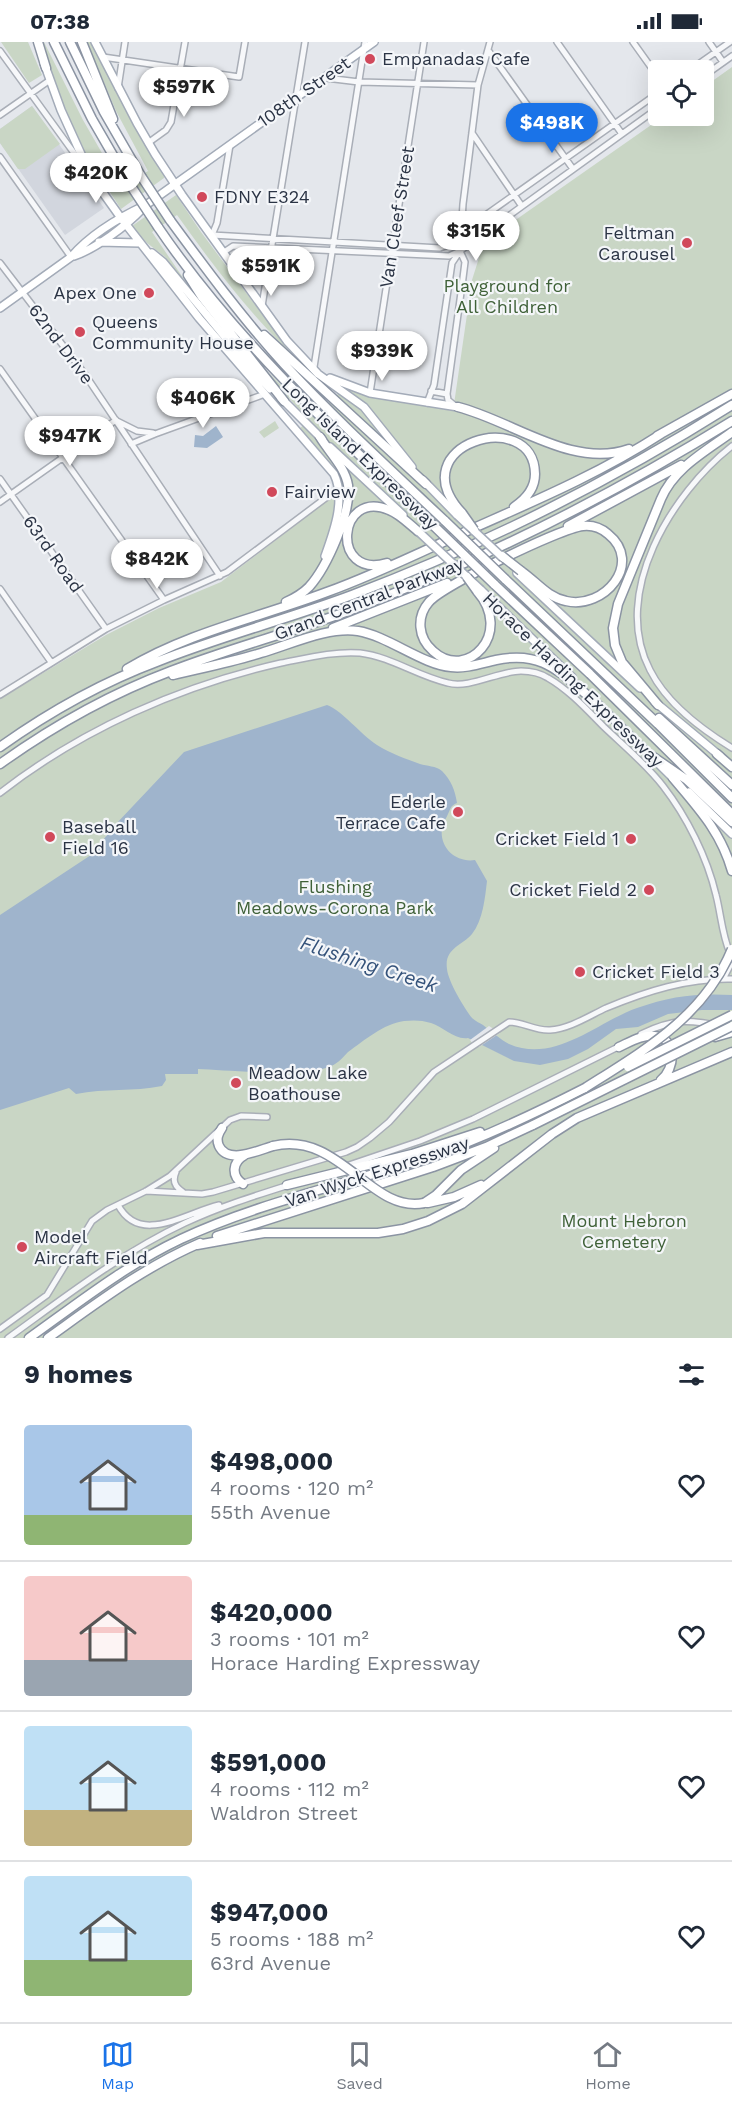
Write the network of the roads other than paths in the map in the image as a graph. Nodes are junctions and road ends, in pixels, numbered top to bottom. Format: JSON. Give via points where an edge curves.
{"nodes":[{"id":1,"x":36,"y":42,"type":"edge"},
{"id":2,"x":54,"y":42,"type":"edge"},
{"id":3,"x":70,"y":42,"type":"edge"},
{"id":4,"x":82,"y":42,"type":"edge"},
{"id":5,"x":95,"y":42,"type":"edge"},
{"id":6,"x":125,"y":42,"type":"edge"},
{"id":7,"x":185,"y":42,"type":"edge"},
{"id":8,"x":245,"y":42,"type":"edge"},
{"id":9,"x":305,"y":42,"type":"edge"},
{"id":10,"x":374,"y":42,"type":"edge"},
{"id":11,"x":424,"y":42,"type":"edge"},
{"id":12,"x":490,"y":42,"type":"edge"},
{"id":13,"x":557,"y":42,"type":"edge"},
{"id":14,"x":633,"y":42,"type":"edge"},
{"id":15,"x":709,"y":42,"type":"edge"},
{"id":16,"x":730,"y":42,"type":"edge"},
{"id":17,"x":364,"y":46,"type":"edge"},
{"id":18,"x":488,"y":50,"type":"junction"},
{"id":19,"x":0,"y":51,"type":"edge"},
{"id":20,"x":716,"y":52,"type":"junction"},
{"id":21,"x":732,"y":56,"type":"edge"},
{"id":22,"x":103,"y":57,"type":"junction"},
{"id":23,"x":123,"y":60,"type":"junction"},
{"id":24,"x":704,"y":60,"type":"edge"},
{"id":25,"x":723,"y":62,"type":"junction"},
{"id":26,"x":648,"y":64,"type":"edge"},
{"id":27,"x":46,"y":68,"type":"joint"},
{"id":28,"x":181,"y":69,"type":"junction"},
{"id":29,"x":714,"y":69,"type":"edge"},
{"id":30,"x":326,"y":78,"type":"junction"},
{"id":31,"x":50,"y":80,"type":"junction"},
{"id":32,"x":359,"y":82,"type":"junction"},
{"id":33,"x":418,"y":83,"type":"junction"},
{"id":34,"x":478,"y":85,"type":"junction"},
{"id":35,"x":118,"y":88,"type":"junction"},
{"id":36,"x":31,"y":94,"type":"junction"},
{"id":37,"x":296,"y":98,"type":"junction"},
{"id":38,"x":648,"y":100,"type":"edge"},
{"id":39,"x":0,"y":115,"type":"edge"},
{"id":40,"x":648,"y":115,"type":"edge"},
{"id":41,"x":615,"y":124,"type":"junction"},
{"id":42,"x":472,"y":133,"type":"junction"},
{"id":43,"x":622,"y":134,"type":"junction"},
{"id":44,"x":148,"y":143,"type":"junction"},
{"id":45,"x":122,"y":145,"type":"junction"},
{"id":46,"x":230,"y":145,"type":"junction"},
{"id":47,"x":0,"y":157,"type":"edge"},
{"id":48,"x":566,"y":159,"type":"junction"},
{"id":49,"x":573,"y":169,"type":"junction"},
{"id":50,"x":92,"y":176,"type":"junction"},
{"id":51,"x":175,"y":184,"type":"junction"},
{"id":52,"x":514,"y":195,"type":"junction"},
{"id":53,"x":521,"y":205,"type":"junction"},
{"id":54,"x":123,"y":221,"type":"junction"},
{"id":55,"x":461,"y":234,"type":"junction"},
{"id":56,"x":212,"y":235,"type":"junction"},
{"id":57,"x":236,"y":238,"type":"junction"},
{"id":58,"x":273,"y":240,"type":"junction"},
{"id":59,"x":168,"y":241,"type":"junction"},
{"id":60,"x":99,"y":242,"type":"junction"},
{"id":61,"x":140,"y":243,"type":"junction"},
{"id":62,"x":334,"y":243,"type":"junction"},
{"id":63,"x":393,"y":245,"type":"junction"},
{"id":64,"x":233,"y":246,"type":"junction"},
{"id":65,"x":272,"y":248,"type":"junction"},
{"id":66,"x":460,"y":251,"type":"junction"},
{"id":67,"x":224,"y":252,"type":"junction"},
{"id":68,"x":333,"y":252,"type":"junction"},
{"id":69,"x":391,"y":254,"type":"junction"},
{"id":70,"x":72,"y":257,"type":"junction"},
{"id":71,"x":0,"y":263,"type":"edge"},
{"id":72,"x":450,"y":276,"type":"junction"},
{"id":73,"x":463,"y":278,"type":"junction"},
{"id":74,"x":22,"y":293,"type":"junction"},
{"id":75,"x":262,"y":306,"type":"junction"},
{"id":76,"x":0,"y":308,"type":"edge"},
{"id":77,"x":248,"y":321,"type":"junction"},
{"id":78,"x":305,"y":362,"type":"junction"},
{"id":79,"x":314,"y":368,"type":"junction"},
{"id":80,"x":0,"y":369,"type":"edge"},
{"id":81,"x":431,"y":391,"type":"junction"},
{"id":82,"x":265,"y":393,"type":"junction"},
{"id":83,"x":370,"y":393,"type":"junction"},
{"id":84,"x":447,"y":393,"type":"junction"},
{"id":85,"x":732,"y":394,"type":"edge"},
{"id":86,"x":284,"y":401,"type":"junction"},
{"id":87,"x":427,"y":403,"type":"junction"},
{"id":88,"x":732,"y":405,"type":"edge"},
{"id":89,"x":458,"y":407,"type":"junction"},
{"id":90,"x":116,"y":420,"type":"junction"},
{"id":91,"x":732,"y":421,"type":"edge"},
{"id":92,"x":732,"y":432,"type":"edge"},
{"id":93,"x":155,"y":434,"type":"junction"},
{"id":94,"x":661,"y":434,"type":"junction"},
{"id":95,"x":320,"y":437,"type":"junction"},
{"id":96,"x":131,"y":444,"type":"junction"},
{"id":97,"x":732,"y":446,"type":"edge"},
{"id":98,"x":710,"y":448,"type":"junction"},
{"id":99,"x":63,"y":458,"type":"junction"},
{"id":100,"x":0,"y":479,"type":"edge"},
{"id":101,"x":426,"y":484,"type":"junction"},
{"id":102,"x":339,"y":488,"type":"junction"},
{"id":103,"x":11,"y":495,"type":"junction"},
{"id":104,"x":0,"y":502,"type":"edge"},
{"id":105,"x":460,"y":514,"type":"junction"},
{"id":106,"x":471,"y":530,"type":"junction"},
{"id":107,"x":419,"y":532,"type":"junction"},
{"id":108,"x":548,"y":538,"type":"junction"},
{"id":109,"x":427,"y":549,"type":"junction"},
{"id":110,"x":502,"y":556,"type":"joint"},
{"id":111,"x":478,"y":571,"type":"junction"},
{"id":112,"x":519,"y":572,"type":"junction"},
{"id":113,"x":318,"y":575,"type":"junction"},
{"id":114,"x":220,"y":576,"type":"junction"},
{"id":115,"x":466,"y":577,"type":"joint"},
{"id":116,"x":0,"y":589,"type":"edge"},
{"id":117,"x":479,"y":591,"type":"junction"},
{"id":118,"x":164,"y":600,"type":"junction"},
{"id":119,"x":247,"y":619,"type":"junction"},
{"id":120,"x":106,"y":629,"type":"junction"},
{"id":121,"x":310,"y":638,"type":"junction"},
{"id":122,"x":51,"y":662,"type":"junction"},
{"id":123,"x":597,"y":666,"type":"junction"},
{"id":124,"x":146,"y":681,"type":"junction"},
{"id":125,"x":88,"y":693,"type":"junction"},
{"id":126,"x":0,"y":695,"type":"edge"},
{"id":127,"x":592,"y":699,"type":"junction"},
{"id":128,"x":658,"y":705,"type":"junction"},
{"id":129,"x":0,"y":747,"type":"edge"},
{"id":130,"x":732,"y":748,"type":"edge"},
{"id":131,"x":649,"y":754,"type":"junction"},
{"id":132,"x":717,"y":754,"type":"joint"},
{"id":133,"x":0,"y":764,"type":"edge"},
{"id":134,"x":732,"y":766,"type":"edge"},
{"id":135,"x":673,"y":778,"type":"junction"},
{"id":136,"x":732,"y":785,"type":"edge"},
{"id":137,"x":0,"y":793,"type":"edge"},
{"id":138,"x":732,"y":798,"type":"edge"},
{"id":139,"x":732,"y":814,"type":"edge"},
{"id":140,"x":732,"y":822,"type":"edge"},
{"id":141,"x":732,"y":834,"type":"edge"},
{"id":142,"x":732,"y":871,"type":"edge"},
{"id":143,"x":732,"y":949,"type":"edge"},
{"id":144,"x":732,"y":956,"type":"edge"},
{"id":145,"x":732,"y":962,"type":"edge"},
{"id":146,"x":723,"y":979,"type":"junction"},
{"id":147,"x":732,"y":979,"type":"edge"},
{"id":148,"x":732,"y":1015,"type":"edge"},
{"id":149,"x":732,"y":1029,"type":"edge"},
{"id":150,"x":619,"y":1047,"type":"junction"},
{"id":151,"x":732,"y":1053,"type":"edge"},
{"id":152,"x":585,"y":1088,"type":"junction"},
{"id":153,"x":644,"y":1088,"type":"junction"},
{"id":154,"x":529,"y":1116,"type":"junction"},
{"id":155,"x":267,"y":1117,"type":"dead end"},
{"id":156,"x":533,"y":1125,"type":"junction"},
{"id":157,"x":222,"y":1128,"type":"junction"},
{"id":158,"x":245,"y":1155,"type":"junction"},
{"id":159,"x":179,"y":1169,"type":"junction"},
{"id":160,"x":504,"y":1171,"type":"junction"},
{"id":161,"x":243,"y":1184,"type":"junction"},
{"id":162,"x":287,"y":1185,"type":"junction"},
{"id":163,"x":146,"y":1191,"type":"junction"},
{"id":164,"x":187,"y":1192,"type":"junction"},
{"id":165,"x":238,"y":1201,"type":"junction"},
{"id":166,"x":424,"y":1203,"type":"junction"},
{"id":167,"x":118,"y":1205,"type":"junction"},
{"id":168,"x":196,"y":1245,"type":"junction"},
{"id":169,"x":0,"y":1329,"type":"edge"},
{"id":170,"x":8,"y":1338,"type":"edge"},
{"id":171,"x":29,"y":1338,"type":"edge"},
{"id":172,"x":48,"y":1338,"type":"edge"}],
"edges":[{"from":1,"to":27,"type":"highway"},
{"from":2,"to":59,"type":"highway","name":"Long Island Expressway","bridge":true,"via":[[92,119]]},
{"from":3,"to":45,"type":"highway","name":"Long Island Expressway"},
{"from":4,"to":45,"type":"highway"},
{"from":5,"to":22,"type":"main road"},
{"from":6,"to":23,"type":"street"},
{"from":7,"to":28,"type":"street"},
{"from":8,"to":28,"type":"street","via":[[239,77]]},
{"from":9,"to":37,"type":"street"},
{"from":10,"to":17,"type":"main road","name":"108th Street"},
{"from":11,"to":33,"type":"street","name":"Van Cleef Street"},
{"from":12,"to":18,"type":"street"},
{"from":13,"to":41,"type":"street"},
{"from":14,"to":26,"type":"street"},
{"from":15,"to":20,"type":"street"},
{"from":16,"to":20,"type":"street"},
{"from":17,"to":30,"type":"main road","name":"108th Street"},
{"from":17,"to":32,"type":"street"},
{"from":18,"to":34,"type":"street"},
{"from":18,"to":48,"type":"street"},
{"from":19,"to":36,"type":"street"},
{"from":20,"to":24,"type":"street"},
{"from":20,"to":25,"type":"street"},
{"from":21,"to":25,"type":"street"},
{"from":22,"to":23,"type":"street"},
{"from":22,"to":35,"type":"main road"},
{"from":23,"to":28,"type":"street"},
{"from":23,"to":35,"type":"street"},
{"from":25,"to":29,"type":"street"},
{"from":27,"to":31,"type":"main road"},
{"from":28,"to":44,"type":"street","via":[[171,122]]},
{"from":30,"to":32,"type":"street"},
{"from":30,"to":37,"type":"main road","name":"108th Street"},
{"from":31,"to":36,"type":"street"},
{"from":31,"to":50,"type":"main road"},
{"from":32,"to":33,"type":"street"},
{"from":32,"to":62,"type":"street"},
{"from":33,"to":34,"type":"street"},
{"from":33,"to":63,"type":"street","name":"Van Cleef Street"},
{"from":34,"to":42,"type":"street"},
{"from":35,"to":44,"type":"main road"},
{"from":36,"to":39,"type":"street"},
{"from":36,"to":50,"type":"street"},
{"from":37,"to":46,"type":"main road","name":"108th Street"},
{"from":37,"to":58,"type":"street"},
{"from":38,"to":41,"type":"street"},
{"from":40,"to":43,"type":"street"},
{"from":41,"to":43,"type":"street"},
{"from":41,"to":48,"type":"street"},
{"from":42,"to":52,"type":"street"},
{"from":42,"to":55,"type":"street"},
{"from":43,"to":49,"type":"street"},
{"from":44,"to":51,"type":"main road"},
{"from":45,"to":77,"type":"highway","name":"Long Island Expressway","bridge":true,"via":[[170,220]]},
{"from":46,"to":51,"type":"main road","name":"108th Street"},
{"from":46,"to":56,"type":"street"},
{"from":47,"to":70,"type":"street"},
{"from":48,"to":49,"type":"street"},
{"from":48,"to":52,"type":"street"},
{"from":49,"to":53,"type":"street"},
{"from":50,"to":54,"type":"main road"},
{"from":51,"to":54,"type":"main road","name":"108th Street"},
{"from":51,"to":56,"type":"main road"},
{"from":52,"to":53,"type":"street"},
{"from":52,"to":55,"type":"street"},
{"from":53,"to":66,"type":"street"},
{"from":54,"to":60,"type":"main road","name":"108th Street"},
{"from":54,"to":61,"type":"main road"},
{"from":54,"to":70,"type":"main road","name":"108th Street"},
{"from":55,"to":63,"type":"street","via":[[441,248]]},
{"from":55,"to":66,"type":"street"},
{"from":56,"to":57,"type":"street"},
{"from":56,"to":67,"type":"main road"},
{"from":57,"to":58,"type":"street"},
{"from":57,"to":64,"type":"street"},
{"from":58,"to":62,"type":"street"},
{"from":58,"to":65,"type":"street"},
{"from":59,"to":86,"type":"highway","via":[[202,297]]},
{"from":59,"to":139,"type":"highway","name":"Long Island Expressway","bridge":true,"via":[[271,366],[324,421]]},
{"from":60,"to":61,"type":"main road"},
{"from":60,"to":70,"type":"main road","name":"108th Street"},
{"from":61,"to":82,"type":"main road"},
{"from":61,"to":86,"type":"main road","name":"Horace Harding Expressway","via":[[163,262],[249,366]]},
{"from":62,"to":63,"type":"street"},
{"from":62,"to":68,"type":"street"},
{"from":63,"to":69,"type":"street","name":"Van Cleef Street"},
{"from":64,"to":65,"type":"street"},
{"from":64,"to":67,"type":"street"},
{"from":65,"to":68,"type":"street"},
{"from":65,"to":75,"type":"street"},
{"from":66,"to":69,"type":"street","via":[[449,256]]},
{"from":66,"to":72,"type":"street"},
{"from":66,"to":73,"type":"street","via":[[465,261]]},
{"from":67,"to":75,"type":"main road"},
{"from":68,"to":69,"type":"street"},
{"from":68,"to":79,"type":"street"},
{"from":69,"to":83,"type":"street","name":"Van Cleef Street"},
{"from":70,"to":74,"type":"main road","name":"108th Street"},
{"from":71,"to":74,"type":"street","name":"62nd Drive"},
{"from":72,"to":73,"type":"street"},
{"from":72,"to":81,"type":"street"},
{"from":73,"to":84,"type":"street"},
{"from":74,"to":76,"type":"main road","name":"108th Street"},
{"from":74,"to":90,"type":"street","name":"62nd Drive"},
{"from":75,"to":78,"type":"main road"},
{"from":77,"to":101,"type":"highway"},
{"from":77,"to":123,"type":"highway","name":"Long Island Expressway","bridge":true,"via":[[324,405]]},
{"from":78,"to":79,"type":"main road"},
{"from":78,"to":101,"type":"main road","via":[[364,407]]},
{"from":79,"to":83,"type":"main road"},
{"from":80,"to":99,"type":"street"},
{"from":81,"to":84,"type":"street"},
{"from":81,"to":87,"type":"street"},
{"from":82,"to":93,"type":"street"},
{"from":82,"to":102,"type":"main road","via":[[330,469]]},
{"from":83,"to":87,"type":"main road"},
{"from":84,"to":89,"type":"street","via":[[450,402]]},
{"from":85,"to":94,"type":"highway"},
{"from":86,"to":95,"type":"main road","name":"Horace Harding Expressway"},
{"from":87,"to":89,"type":"main road"},
{"from":88,"to":125,"type":"highway","name":"Grand Central Parkway","via":[[609,477],[431,562],[335,601],[175,654]]},
{"from":89,"to":94,"type":"highway","via":[[588,454],[623,452]]},
{"from":90,"to":93,"type":"street","via":[[137,431]]},
{"from":90,"to":96,"type":"street","name":"62nd Drive"},
{"from":90,"to":99,"type":"street"},
{"from":91,"to":124,"type":"highway","name":"Grand Central Parkway","via":[[602,496],[421,582]]},
{"from":92,"to":98,"type":"highway"},
{"from":93,"to":96,"type":"street"},
{"from":94,"to":106,"type":"highway","via":[[556,492]]},
{"from":95,"to":107,"type":"main road","name":"Horace Harding Expressway"},
{"from":95,"to":113,"type":"highway","via":[[342,470],[348,497],[344,519]]},
{"from":96,"to":114,"type":"street","name":"62nd Drive"},
{"from":97,"to":130,"type":"street","via":[[696,480],[665,524],[646,569],[638,615],[643,654],[659,685],[690,718]]},
{"from":98,"to":108,"type":"highway"},
{"from":98,"to":128,"type":"highway","via":[[666,487],[614,617],[619,657]]},
{"from":99,"to":103,"type":"street"},
{"from":99,"to":118,"type":"street"},
{"from":100,"to":103,"type":"street","name":"63rd Road"},
{"from":101,"to":105,"type":"main road"},
{"from":102,"to":113,"type":"main road","via":[[339,505]]},
{"from":102,"to":114,"type":"street"},
{"from":103,"to":104,"type":"street"},
{"from":103,"to":120,"type":"street","name":"63rd Road"},
{"from":105,"to":106,"type":"highway","bridge":true},
{"from":105,"to":106,"type":"highway","via":[[446,481],[449,461],[458,450],[475,440],[491,437],[513,441],[526,451],[535,476],[529,494],[514,507]]},
{"from":106,"to":109,"type":"highway"},
{"from":106,"to":110,"type":"main road","bridge":true},
{"from":107,"to":109,"type":"highway","via":[[389,510],[370,507],[351,520],[346,541],[355,558],[372,565]]},
{"from":107,"to":115,"type":"main road","name":"Horace Harding Expressway","bridge":true},
{"from":108,"to":111,"type":"highway"},
{"from":108,"to":112,"type":"highway","via":[[581,526],[605,532],[620,552],[621,568],[615,582],[596,598],[573,602],[550,595]]},
{"from":109,"to":119,"type":"highway","via":[[328,592]]},
{"from":110,"to":112,"type":"highway","bridge":true},
{"from":111,"to":117,"type":"highway","via":[[439,592],[424,609],[421,631],[436,654],[448,659],[465,658],[477,653],[487,642],[491,614]]},
{"from":111,"to":121,"type":"highway"},
{"from":112,"to":128,"type":"main road","name":"Horace Harding Expressway"},
{"from":113,"to":119,"type":"highway","via":[[298,596]]},
{"from":114,"to":118,"type":"street"},
{"from":115,"to":117,"type":"highway","bridge":true},
{"from":116,"to":122,"type":"street"},
{"from":117,"to":127,"type":"main road","name":"Horace Harding Expressway"},
{"from":118,"to":120,"type":"street"},
{"from":119,"to":125,"type":"highway","via":[[143,660]]},
{"from":120,"to":122,"type":"street"},
{"from":121,"to":124,"type":"highway"},
{"from":121,"to":127,"type":"highway","via":[[359,631],[452,668],[512,657],[531,658],[551,666]]},
{"from":122,"to":126,"type":"street"},
{"from":123,"to":136,"type":"highway","via":[[630,690]]},
{"from":123,"to":138,"type":"highway","name":"Long Island Expressway"},
{"from":124,"to":133,"type":"highway","name":"Grand Central Parkway","via":[[78,714]]},
{"from":125,"to":129,"type":"highway","name":"Grand Central Parkway"},
{"from":127,"to":131,"type":"main road","name":"Horace Harding Expressway"},
{"from":128,"to":132,"type":"main road","name":"Horace Harding Expressway"},
{"from":131,"to":135,"type":"main road","name":"Horace Harding Expressway"},
{"from":131,"to":140,"type":"highway","via":[[687,780]]},
{"from":132,"to":134,"type":"highway"},
{"from":135,"to":141,"type":"main road","name":"Horace Harding Expressway"},
{"from":135,"to":142,"type":"highway","via":[[716,832]]},
{"from":137,"to":144,"type":"street","via":[[102,728],[169,696],[269,666],[320,655],[358,653],[380,657],[452,684],[515,671],[534,672],[555,682],[574,698],[647,767],[672,798],[701,852]]},
{"from":143,"to":152,"type":"highway","bridge":true,"via":[[708,991],[680,1023]]},
{"from":145,"to":146,"type":"street"},
{"from":146,"to":147,"type":"street"},
{"from":146,"to":161,"type":"street","via":[[672,986],[628,999],[556,1029],[535,1029],[509,1022],[434,1072],[384,1127],[357,1147]]},
{"from":148,"to":152,"type":"highway","name":"Van Wyck Expressway","bridge":true},
{"from":149,"to":150,"type":"street","via":[[674,1021]]},
{"from":149,"to":156,"type":"highway","name":"Van Wyck Expressway","bridge":true},
{"from":150,"to":153,"type":"highway","via":[[649,1035],[661,1037],[667,1043],[672,1056],[670,1070]]},
{"from":150,"to":162,"type":"street","via":[[441,1132]]},
{"from":151,"to":153,"type":"highway"},
{"from":152,"to":154,"type":"highway","name":"Van Wyck Expressway"},
{"from":153,"to":160,"type":"highway","via":[[569,1123]]},
{"from":154,"to":162,"type":"highway","via":[[418,1152]]},
{"from":154,"to":171,"type":"highway","name":"Van Wyck Expressway","via":[[450,1150],[192,1234],[127,1269]]},
{"from":155,"to":157,"type":"street","via":[[238,1117]]},
{"from":156,"to":166,"type":"highway","via":[[467,1165]]},
{"from":156,"to":168,"type":"highway","name":"Van Wyck Expressway","via":[[440,1165]]},
{"from":157,"to":158,"type":"highway","via":[[217,1141],[222,1151]]},
{"from":157,"to":159,"type":"street"},
{"from":158,"to":161,"type":"highway","via":[[234,1168],[236,1178]]},
{"from":158,"to":166,"type":"highway","bridge":true,"via":[[294,1143],[316,1148],[393,1200]]},
{"from":159,"to":163,"type":"street"},
{"from":159,"to":164,"type":"street","via":[[175,1182]]},
{"from":160,"to":166,"type":"highway","via":[[467,1192]]},
{"from":160,"to":168,"type":"highway","via":[[454,1209],[411,1227],[369,1233],[264,1233]]},
{"from":161,"to":164,"type":"street","via":[[208,1193]]},
{"from":162,"to":165,"type":"street"},
{"from":163,"to":164,"type":"street"},
{"from":163,"to":167,"type":"street"},
{"from":165,"to":167,"type":"street","via":[[151,1226],[129,1220]]},
{"from":165,"to":170,"type":"street","via":[[185,1222],[135,1250]]},
{"from":167,"to":169,"type":"street","via":[[88,1225],[47,1295]]},
{"from":168,"to":172,"type":"highway","name":"Van Wyck Expressway","via":[[133,1278]]}]}
